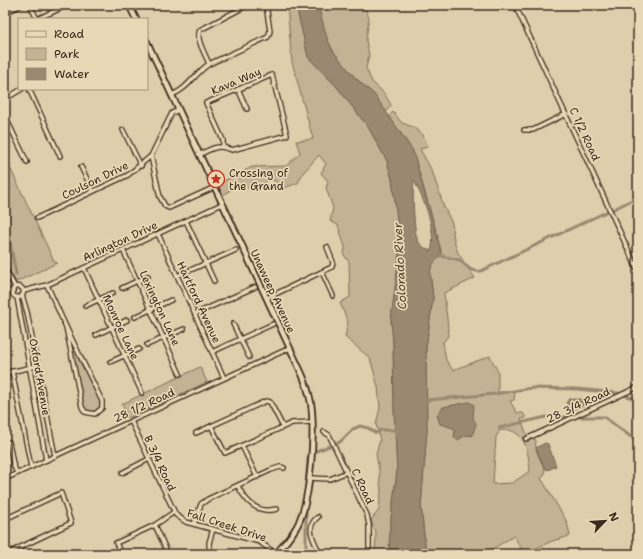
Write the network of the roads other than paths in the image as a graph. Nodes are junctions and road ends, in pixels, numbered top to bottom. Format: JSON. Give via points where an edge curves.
{"nodes":[{"id":1,"x":21,"y":5,"type":"edge"},
{"id":2,"x":30,"y":5,"type":"edge"},
{"id":3,"x":68,"y":5,"type":"edge"},
{"id":4,"x":139,"y":5,"type":"edge"},
{"id":5,"x":248,"y":5,"type":"edge"},
{"id":6,"x":266,"y":5,"type":"edge"},
{"id":7,"x":515,"y":5,"type":"edge"},
{"id":8,"x":130,"y":7,"type":"edge"},
{"id":9,"x":5,"y":13,"type":"edge"},
{"id":10,"x":36,"y":18,"type":"edge"},
{"id":11,"x":39,"y":18,"type":"edge"},
{"id":12,"x":136,"y":18,"type":"edge"},
{"id":13,"x":148,"y":44,"type":"edge"},
{"id":14,"x":209,"y":64,"type":"junction"},
{"id":15,"x":238,"y":89,"type":"junction"},
{"id":16,"x":20,"y":90,"type":"edge"},
{"id":17,"x":29,"y":90,"type":"edge"},
{"id":18,"x":172,"y":96,"type":"junction"},
{"id":19,"x":5,"y":99,"type":"edge"},
{"id":20,"x":247,"y":108,"type":"dead end"},
{"id":21,"x":179,"y":110,"type":"junction"},
{"id":22,"x":566,"y":114,"type":"junction"},
{"id":23,"x":5,"y":116,"type":"edge"},
{"id":24,"x":123,"y":130,"type":"dead end"},
{"id":25,"x":524,"y":130,"type":"dead end"},
{"id":26,"x":223,"y":146,"type":"junction"},
{"id":27,"x":199,"y":155,"type":"junction"},
{"id":28,"x":60,"y":156,"type":"dead end"},
{"id":29,"x":151,"y":156,"type":"junction"},
{"id":30,"x":27,"y":162,"type":"dead end"},
{"id":31,"x":141,"y":166,"type":"junction"},
{"id":32,"x":81,"y":167,"type":"dead end"},
{"id":33,"x":215,"y":188,"type":"junction"},
{"id":34,"x":93,"y":191,"type":"junction"},
{"id":35,"x":222,"y":204,"type":"junction"},
{"id":36,"x":37,"y":218,"type":"dead end"},
{"id":37,"x":186,"y":221,"type":"junction"},
{"id":38,"x":158,"y":234,"type":"junction"},
{"id":39,"x":327,"y":247,"type":"dead end"},
{"id":40,"x":123,"y":250,"type":"junction"},
{"id":41,"x":236,"y":250,"type":"dead end"},
{"id":42,"x":206,"y":264,"type":"junction"},
{"id":43,"x":84,"y":268,"type":"junction"},
{"id":44,"x":5,"y":269,"type":"edge"},
{"id":45,"x":638,"y":271,"type":"edge"},
{"id":46,"x":322,"y":272,"type":"junction"},
{"id":47,"x":148,"y":276,"type":"dead end"},
{"id":48,"x":177,"y":276,"type":"junction"},
{"id":49,"x":138,"y":281,"type":"junction"},
{"id":50,"x":214,"y":281,"type":"dead end"},
{"id":51,"x":47,"y":285,"type":"junction"},
{"id":52,"x":255,"y":287,"type":"dead end"},
{"id":53,"x":122,"y":288,"type":"dead end"},
{"id":54,"x":14,"y":289,"type":"junction"},
{"id":55,"x":5,"y":291,"type":"edge"},
{"id":56,"x":23,"y":293,"type":"junction"},
{"id":57,"x":113,"y":293,"type":"dead end"},
{"id":58,"x":333,"y":296,"type":"dead end"},
{"id":59,"x":17,"y":297,"type":"junction"},
{"id":60,"x":267,"y":298,"type":"junction"},
{"id":61,"x":98,"y":299,"type":"junction"},
{"id":62,"x":171,"y":300,"type":"dead end"},
{"id":63,"x":85,"y":306,"type":"dead end"},
{"id":64,"x":150,"y":310,"type":"junction"},
{"id":65,"x":195,"y":314,"type":"junction"},
{"id":66,"x":135,"y":317,"type":"dead end"},
{"id":67,"x":127,"y":320,"type":"dead end"},
{"id":68,"x":233,"y":324,"type":"dead end"},
{"id":69,"x":273,"y":324,"type":"dead end"},
{"id":70,"x":66,"y":327,"type":"junction"},
{"id":71,"x":111,"y":328,"type":"junction"},
{"id":72,"x":184,"y":329,"type":"dead end"},
{"id":73,"x":96,"y":335,"type":"dead end"},
{"id":74,"x":164,"y":338,"type":"junction"},
{"id":75,"x":240,"y":339,"type":"junction"},
{"id":76,"x":147,"y":345,"type":"dead end"},
{"id":77,"x":290,"y":348,"type":"junction"},
{"id":78,"x":139,"y":349,"type":"dead end"},
{"id":79,"x":212,"y":352,"type":"junction"},
{"id":80,"x":124,"y":356,"type":"junction"},
{"id":81,"x":249,"y":357,"type":"dead end"},
{"id":82,"x":110,"y":362,"type":"dead end"},
{"id":83,"x":37,"y":366,"type":"junction"},
{"id":84,"x":29,"y":368,"type":"junction"},
{"id":85,"x":12,"y":371,"type":"junction"},
{"id":86,"x":5,"y":373,"type":"edge"},
{"id":87,"x":180,"y":374,"type":"dead end"},
{"id":88,"x":224,"y":378,"type":"junction"},
{"id":89,"x":638,"y":387,"type":"edge"},
{"id":90,"x":142,"y":393,"type":"dead end"},
{"id":91,"x":131,"y":421,"type":"junction"},
{"id":92,"x":312,"y":422,"type":"junction"},
{"id":93,"x":210,"y":426,"type":"junction"},
{"id":94,"x":283,"y":427,"type":"junction"},
{"id":95,"x":324,"y":432,"type":"dead end"},
{"id":96,"x":196,"y":433,"type":"dead end"},
{"id":97,"x":526,"y":439,"type":"dead end"},
{"id":98,"x":5,"y":442,"type":"edge"},
{"id":99,"x":242,"y":446,"type":"junction"},
{"id":100,"x":55,"y":456,"type":"junction"},
{"id":101,"x":149,"y":459,"type":"junction"},
{"id":102,"x":46,"y":460,"type":"junction"},
{"id":103,"x":31,"y":467,"type":"junction"},
{"id":104,"x":284,"y":468,"type":"dead end"},
{"id":105,"x":347,"y":472,"type":"junction"},
{"id":106,"x":17,"y":473,"type":"junction"},
{"id":107,"x":122,"y":473,"type":"dead end"},
{"id":108,"x":257,"y":477,"type":"junction"},
{"id":109,"x":310,"y":478,"type":"junction"},
{"id":110,"x":5,"y":479,"type":"edge"},
{"id":111,"x":238,"y":486,"type":"junction"},
{"id":112,"x":277,"y":509,"type":"dead end"},
{"id":113,"x":174,"y":512,"type":"junction"},
{"id":114,"x":318,"y":517,"type":"dead end"},
{"id":115,"x":5,"y":519,"type":"edge"},
{"id":116,"x":155,"y":524,"type":"junction"},
{"id":117,"x":194,"y":524,"type":"junction"},
{"id":118,"x":213,"y":529,"type":"junction"},
{"id":119,"x":6,"y":554,"type":"edge"},
{"id":120,"x":121,"y":554,"type":"edge"},
{"id":121,"x":168,"y":554,"type":"edge"},
{"id":122,"x":210,"y":554,"type":"edge"},
{"id":123,"x":276,"y":554,"type":"edge"},
{"id":124,"x":320,"y":554,"type":"edge"},
{"id":125,"x":369,"y":554,"type":"edge"}],
"edges":[{"from":1,"to":9,"type":"street"},
{"from":2,"to":10,"type":"street"},
{"from":3,"to":11,"type":"street"},
{"from":4,"to":8,"type":"street"},
{"from":5,"to":14,"type":"street","via":[[200,30],[198,35]]},
{"from":6,"to":14,"type":"street","via":[[270,31],[268,37]]},
{"from":7,"to":22,"type":"street","name":"C 1/2 Road"},
{"from":8,"to":12,"type":"main road"},
{"from":13,"to":18,"type":"main road","name":"Unaweep Avenue"},
{"from":14,"to":18,"type":"street","via":[[185,89]]},
{"from":15,"to":20,"type":"street"},
{"from":15,"to":26,"type":"street","name":"Kava Way","via":[[206,103],[223,140]]},
{"from":15,"to":26,"type":"street","name":"Kava Way","via":[[272,75],[287,135],[232,150]]},
{"from":16,"to":19,"type":"street"},
{"from":17,"to":28,"type":"street"},
{"from":18,"to":21,"type":"main road","name":"Unaweep Avenue"},
{"from":21,"to":27,"type":"main road","name":"Unaweep Avenue"},
{"from":21,"to":29,"type":"street","name":"Coulson Drive","via":[[172,113]]},
{"from":22,"to":25,"type":"street","via":[[532,130]]},
{"from":22,"to":45,"type":"street","name":"C 1/2 Road"},
{"from":23,"to":30,"type":"street"},
{"from":24,"to":31,"type":"street"},
{"from":26,"to":27,"type":"street","via":[[214,146]]},
{"from":27,"to":33,"type":"main road","name":"Unaweep Avenue"},
{"from":29,"to":31,"type":"street","name":"Coulson Drive"},
{"from":29,"to":33,"type":"street","via":[[161,201],[169,208]]},
{"from":31,"to":34,"type":"street","name":"Coulson Drive"},
{"from":32,"to":34,"type":"street"},
{"from":33,"to":35,"type":"main road","name":"Unaweep Avenue"},
{"from":34,"to":36,"type":"street","name":"Coulson Drive"},
{"from":35,"to":37,"type":"street","name":"Arlington Drive"},
{"from":35,"to":60,"type":"main road","name":"Unaweep Avenue"},
{"from":37,"to":38,"type":"street","name":"Arlington Drive"},
{"from":37,"to":42,"type":"street"},
{"from":38,"to":40,"type":"street","name":"Arlington Drive"},
{"from":38,"to":48,"type":"street","name":"Hartford Avenue"},
{"from":39,"to":46,"type":"street","via":[[333,265]]},
{"from":40,"to":43,"type":"street","name":"Arlington Drive"},
{"from":40,"to":49,"type":"street","name":"Lexington Lane"},
{"from":41,"to":42,"type":"street"},
{"from":42,"to":48,"type":"street"},
{"from":42,"to":50,"type":"street"},
{"from":43,"to":51,"type":"street","name":"Arlington Drive"},
{"from":43,"to":61,"type":"street","name":"Monroe Lane"},
{"from":44,"to":54,"type":"street"},
{"from":46,"to":58,"type":"street"},
{"from":46,"to":60,"type":"street"},
{"from":47,"to":49,"type":"street"},
{"from":48,"to":65,"type":"street","name":"Hartford Avenue"},
{"from":49,"to":53,"type":"street"},
{"from":49,"to":64,"type":"street","name":"Lexington Lane"},
{"from":51,"to":56,"type":"street","name":"Arlington Drive"},
{"from":51,"to":70,"type":"street"},
{"from":52,"to":65,"type":"street"},
{"from":54,"to":55,"type":"street"},
{"from":54,"to":56,"type":"street","via":[[21,287]]},
{"from":54,"to":59,"type":"street"},
{"from":56,"to":59,"type":"street","name":"Arlington Drive"},
{"from":56,"to":83,"type":"street","name":"Oxford Avenue"},
{"from":57,"to":61,"type":"street"},
{"from":59,"to":84,"type":"street","name":"Oxford Avenue"},
{"from":60,"to":77,"type":"main road","name":"Unaweep Avenue"},
{"from":61,"to":63,"type":"street"},
{"from":61,"to":71,"type":"street","name":"Monroe Lane"},
{"from":62,"to":64,"type":"street"},
{"from":64,"to":66,"type":"street"},
{"from":64,"to":74,"type":"street","name":"Lexington Lane"},
{"from":65,"to":79,"type":"street","name":"Hartford Avenue"},
{"from":67,"to":71,"type":"street"},
{"from":68,"to":75,"type":"street"},
{"from":69,"to":75,"type":"street"},
{"from":70,"to":70,"type":"street","via":[[82,407],[85,412],[95,414],[102,408],[102,401]]},
{"from":71,"to":73,"type":"street"},
{"from":71,"to":80,"type":"street","name":"Monroe Lane"},
{"from":72,"to":74,"type":"street"},
{"from":74,"to":76,"type":"street"},
{"from":74,"to":87,"type":"street","name":"Lexington Lane"},
{"from":75,"to":79,"type":"street"},
{"from":75,"to":81,"type":"street"},
{"from":77,"to":88,"type":"street","name":"28 1/2 Road"},
{"from":77,"to":92,"type":"main road","name":"Unaweep Avenue","via":[[308,390]]},
{"from":78,"to":80,"type":"street"},
{"from":79,"to":88,"type":"street","name":"Hartford Avenue"},
{"from":80,"to":82,"type":"street"},
{"from":80,"to":90,"type":"street","name":"Monroe Lane"},
{"from":83,"to":84,"type":"street"},
{"from":83,"to":100,"type":"street","name":"Oxford Avenue"},
{"from":84,"to":85,"type":"street"},
{"from":84,"to":102,"type":"street","name":"Oxford Avenue"},
{"from":85,"to":86,"type":"street"},
{"from":85,"to":103,"type":"street"},
{"from":88,"to":91,"type":"street","name":"28 1/2 Road"},
{"from":89,"to":97,"type":"street","name":"28 3/4 Road"},
{"from":91,"to":100,"type":"street","name":"28 1/2 Road"},
{"from":91,"to":101,"type":"street","name":"B 3/4 Road"},
{"from":92,"to":94,"type":"street","via":[[296,422]]},
{"from":92,"to":109,"type":"main road","name":"Unaweep Avenue"},
{"from":93,"to":94,"type":"street","via":[[268,401]]},
{"from":93,"to":96,"type":"street"},
{"from":93,"to":99,"type":"street","via":[[226,453]]},
{"from":94,"to":99,"type":"street"},
{"from":95,"to":105,"type":"street","name":"C Road","via":[[329,435]]},
{"from":98,"to":106,"type":"street","via":[[9,442]]},
{"from":99,"to":108,"type":"street"},
{"from":100,"to":102,"type":"street","name":"28 1/2 Road"},
{"from":101,"to":107,"type":"street"},
{"from":101,"to":113,"type":"street","name":"B 3/4 Road"},
{"from":102,"to":103,"type":"street","name":"28 1/2 Road"},
{"from":103,"to":106,"type":"street","name":"28 1/2 Road"},
{"from":104,"to":108,"type":"street","via":[[280,467]]},
{"from":105,"to":109,"type":"street","via":[[330,479]]},
{"from":105,"to":125,"type":"street","name":"C Road","via":[[367,515]]},
{"from":106,"to":110,"type":"street","name":"28 1/2 Road"},
{"from":108,"to":111,"type":"street"},
{"from":109,"to":123,"type":"main road","name":"Unaweep Avenue","via":[[299,523]]},
{"from":111,"to":112,"type":"street","via":[[244,499],[251,505],[270,510]]},
{"from":111,"to":117,"type":"street","via":[[201,504]]},
{"from":113,"to":116,"type":"street"},
{"from":113,"to":117,"type":"street","name":"Fall Creek Drive","via":[[179,518]]},
{"from":114,"to":124,"type":"street","via":[[313,522],[311,531]]},
{"from":115,"to":119,"type":"street","via":[[61,493],[71,519],[69,524]]},
{"from":116,"to":120,"type":"street","via":[[116,543]]},
{"from":116,"to":121,"type":"street"},
{"from":117,"to":118,"type":"street","name":"Fall Creek Drive"},
{"from":118,"to":122,"type":"street","via":[[209,543]]},
{"from":118,"to":123,"type":"street","name":"Fall Creek Drive","via":[[260,542]]}]}
